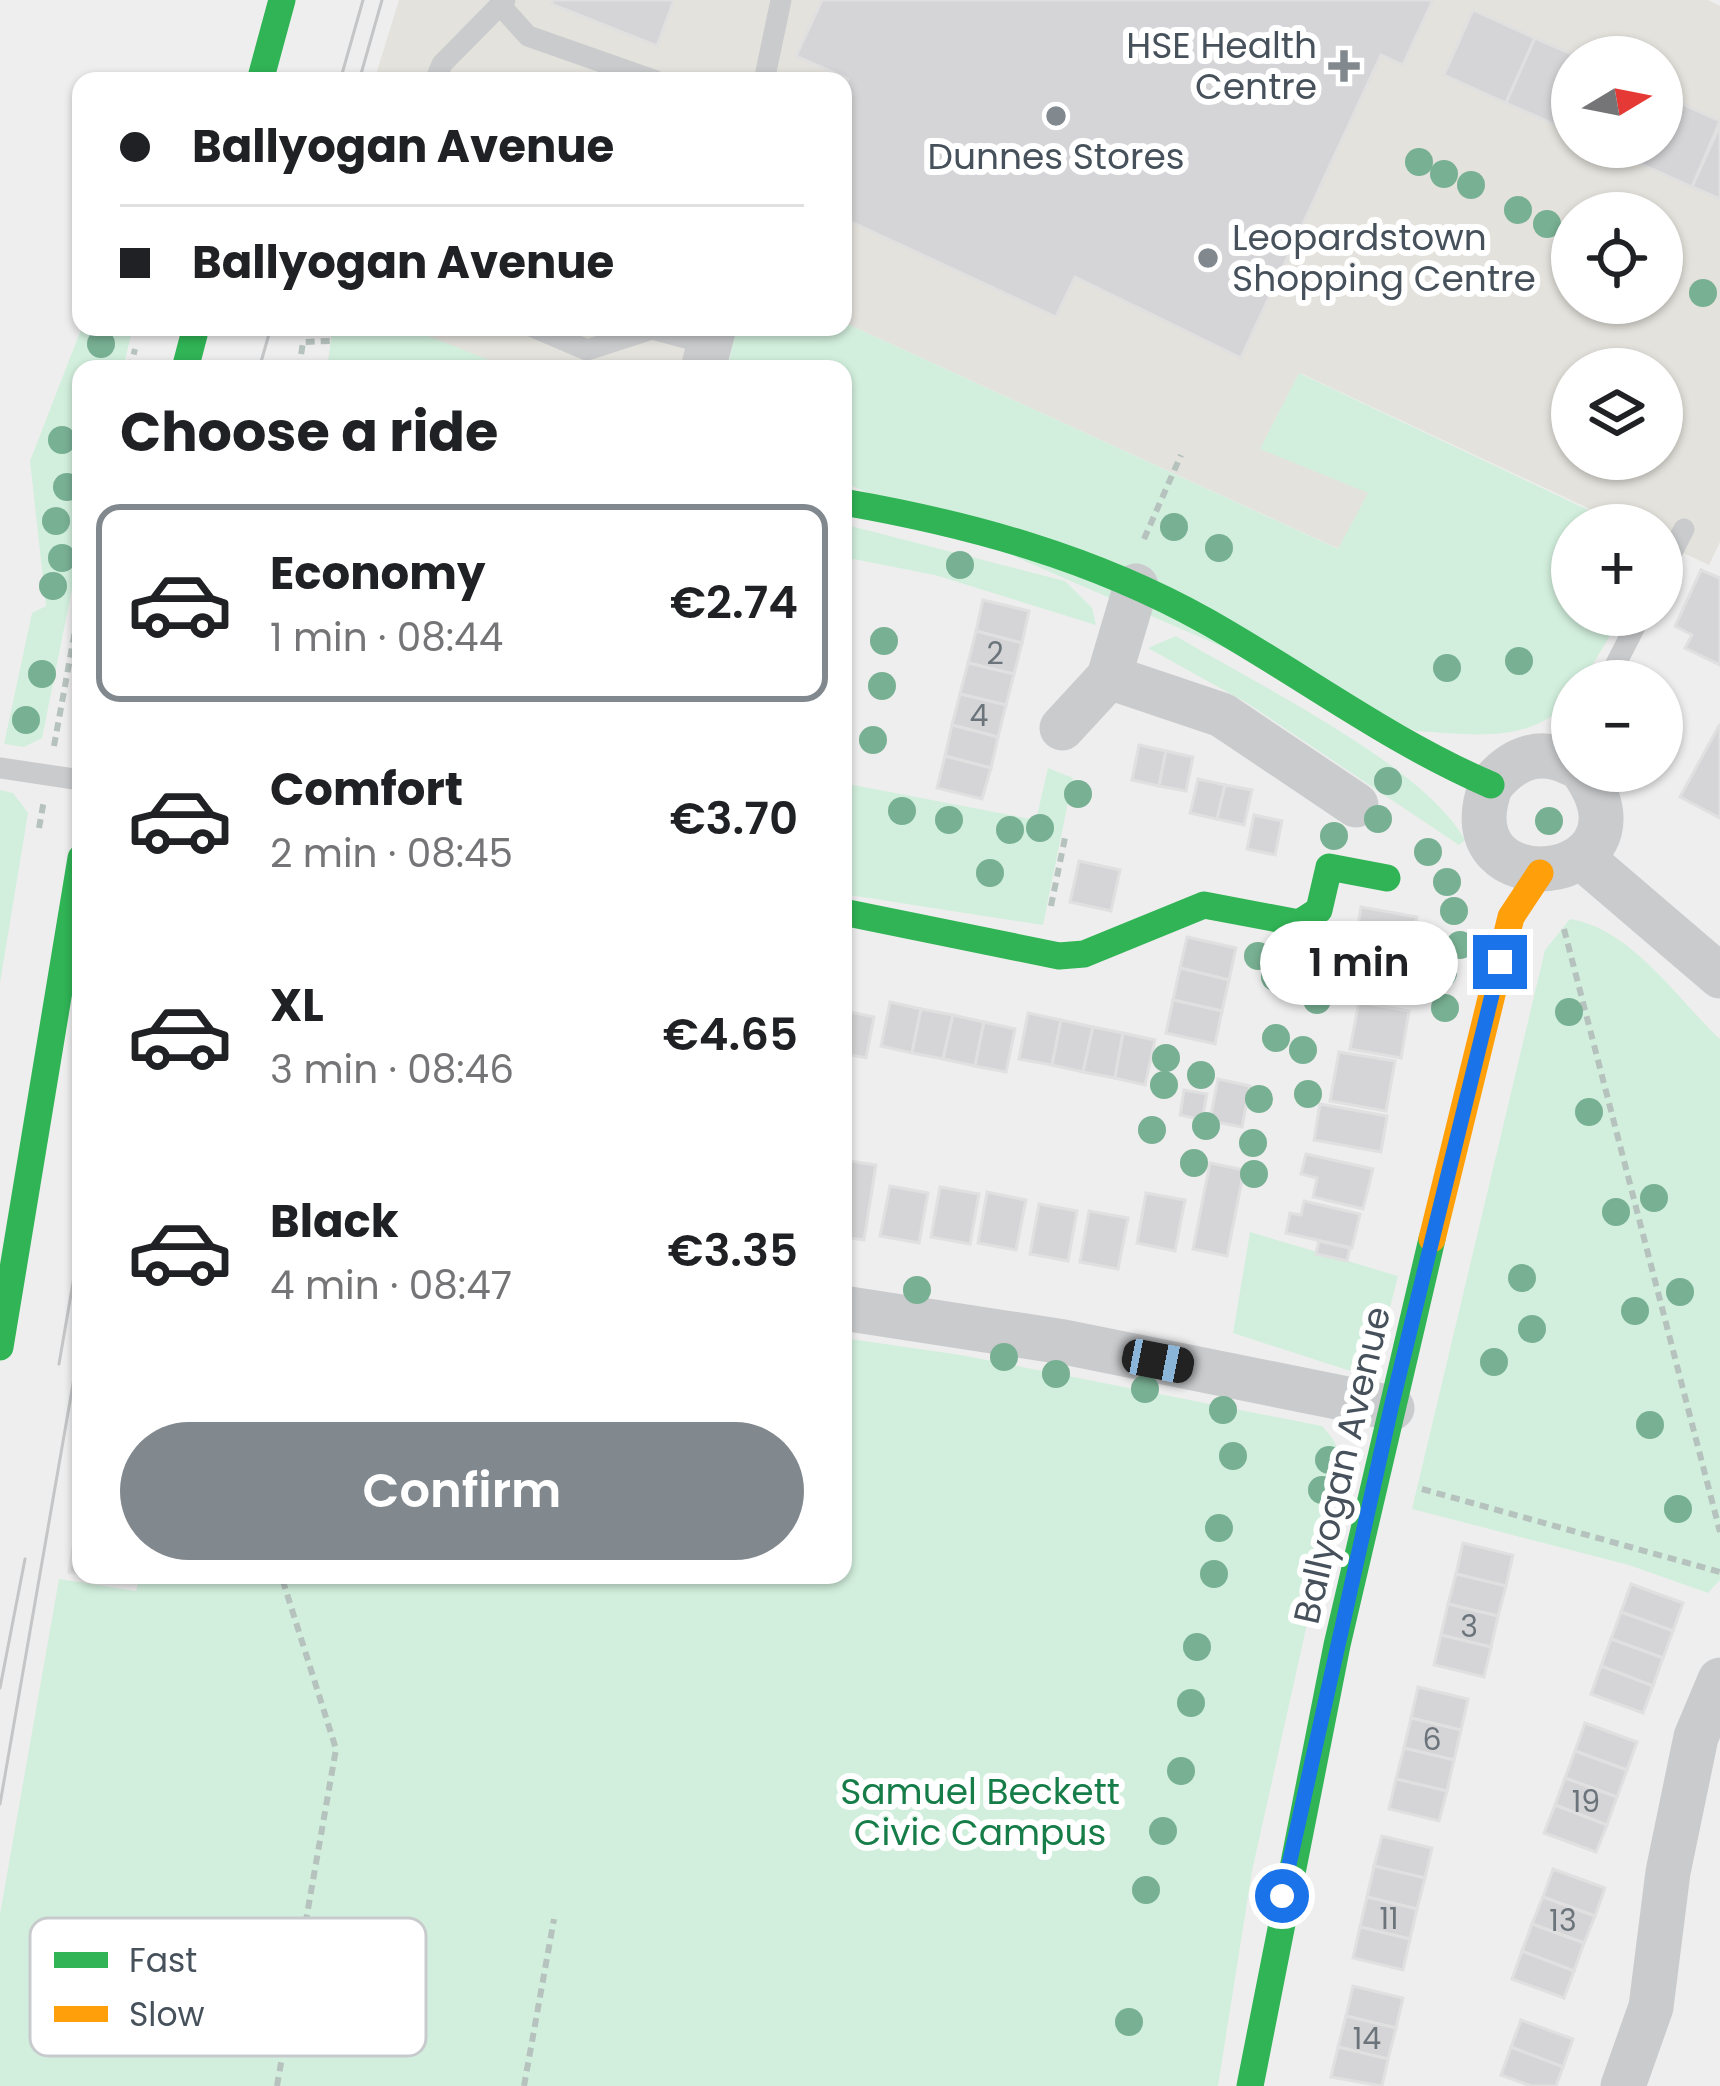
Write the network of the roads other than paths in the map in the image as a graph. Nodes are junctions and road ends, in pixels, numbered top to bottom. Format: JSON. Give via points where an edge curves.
{"nodes":[{"id":1,"x":281,"y":0,"type":"edge"},
{"id":2,"x":781,"y":0,"type":"edge"},
{"id":3,"x":503,"y":3,"type":"edge"},
{"id":4,"x":262,"y":72,"type":"edge"},
{"id":5,"x":439,"y":72,"type":"edge"},
{"id":6,"x":630,"y":72,"type":"edge"},
{"id":7,"x":766,"y":72,"type":"edge"},
{"id":8,"x":554,"y":336,"type":"edge"},
{"id":9,"x":628,"y":336,"type":"edge"},
{"id":10,"x":677,"y":336,"type":"edge"},
{"id":11,"x":709,"y":346,"type":"edge"},
{"id":12,"x":852,"y":504,"type":"edge"},
{"id":13,"x":1130,"y":583,"type":"junction"},
{"id":14,"x":1108,"y":677,"type":"junction"},
{"id":15,"x":1062,"y":728,"type":"dead end"},
{"id":16,"x":1551,"y":759,"type":"edge"},
{"id":17,"x":0,"y":768,"type":"edge"},
{"id":18,"x":72,"y":779,"type":"edge"},
{"id":19,"x":1491,"y":784,"type":"junction"},
{"id":20,"x":1595,"y":792,"type":"edge"},
{"id":21,"x":1356,"y":805,"type":"dead end"},
{"id":22,"x":1561,"y":865,"type":"junction"},
{"id":23,"x":1387,"y":878,"type":"dead end"},
{"id":24,"x":72,"y":911,"type":"edge"},
{"id":25,"x":852,"y":914,"type":"edge"},
{"id":26,"x":1720,"y":976,"type":"edge"},
{"id":27,"x":852,"y":1309,"type":"edge"},
{"id":28,"x":1,"y":1332,"type":"edge"},
{"id":29,"x":1391,"y":1408,"type":"junction"},
{"id":30,"x":1720,"y":1680,"type":"edge"},
{"id":31,"x":1250,"y":2086,"type":"edge"},
{"id":32,"x":1623,"y":2086,"type":"edge"}],
"edges":[{"from":1,"to":4,"type":"street"},
{"from":2,"to":7,"type":"lane"},
{"from":3,"to":5,"type":"lane"},
{"from":3,"to":6,"type":"lane","via":[[528,37]]},
{"from":8,"to":9,"type":"lane","via":[[587,350]]},
{"from":10,"to":11,"type":"lane"},
{"from":12,"to":13,"type":"street","via":[[1010,540]]},
{"from":13,"to":14,"type":"street"},
{"from":13,"to":19,"type":"street","via":[[1210,623],[1402,747]]},
{"from":14,"to":15,"type":"street"},
{"from":14,"to":21,"type":"street","via":[[1222,715]]},
{"from":16,"to":19,"type":"street","via":[[1522,759]]},
{"from":17,"to":18,"type":"lane"},
{"from":19,"to":22,"type":"street","via":[[1485,829],[1496,850],[1517,867]]},
{"from":20,"to":22,"type":"street","via":[[1600,827]]},
{"from":22,"to":26,"type":"street"},
{"from":22,"to":29,"type":"street","name":"Ballyogan Avenue","via":[[1511,917]]},
{"from":23,"to":25,"type":"street","via":[[1329,867],[1319,910],[1299,923],[1204,905],[1084,954],[1042,953]]},
{"from":24,"to":28,"type":"street"},
{"from":27,"to":29,"type":"street","via":[[1064,1342]]},
{"from":29,"to":31,"type":"street","name":"Ballyogan Avenue","via":[[1282,1896]]},
{"from":30,"to":32,"type":"street","via":[[1696,1737],[1651,2007]]}]}
